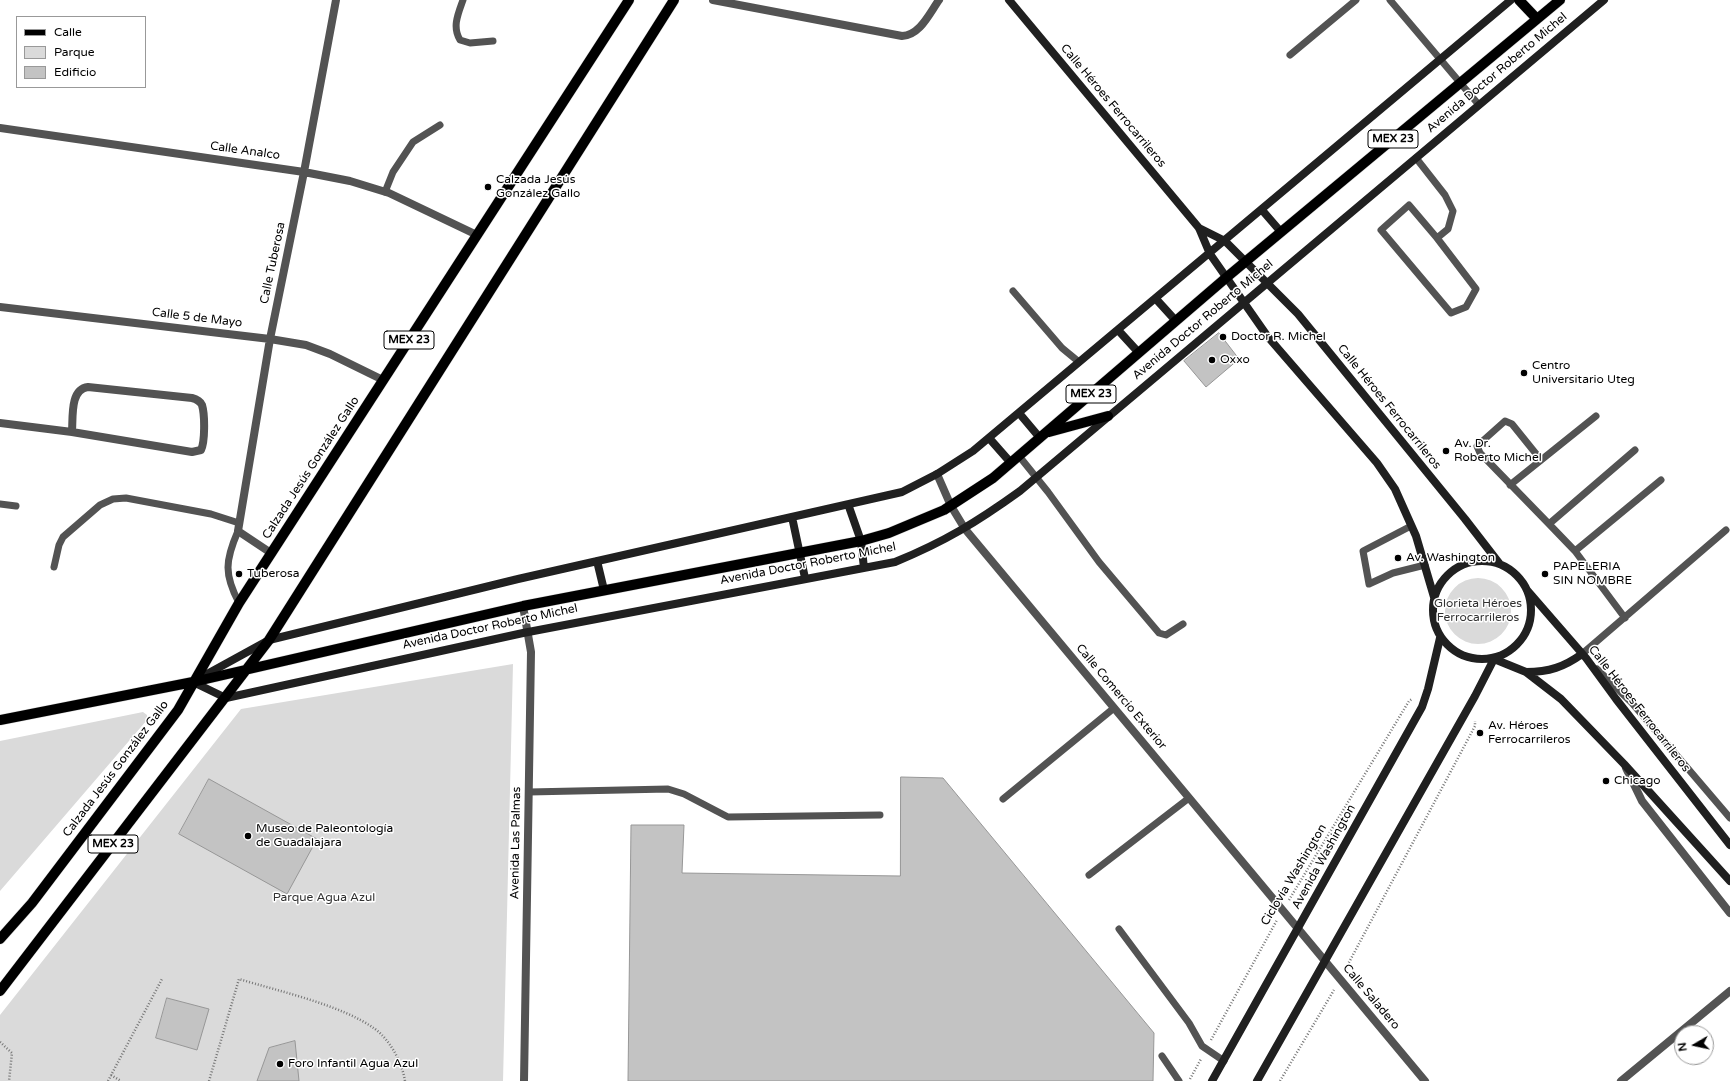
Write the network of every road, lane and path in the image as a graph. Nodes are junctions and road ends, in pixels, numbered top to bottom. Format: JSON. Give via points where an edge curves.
{"nodes":[{"id":1,"x":336,"y":0,"type":"edge"},
{"id":2,"x":463,"y":0,"type":"edge"},
{"id":3,"x":629,"y":0,"type":"edge"},
{"id":4,"x":674,"y":0,"type":"edge"},
{"id":5,"x":714,"y":0,"type":"edge"},
{"id":6,"x":939,"y":0,"type":"edge"},
{"id":7,"x":1009,"y":0,"type":"edge"},
{"id":8,"x":1356,"y":0,"type":"edge"},
{"id":9,"x":1390,"y":0,"type":"edge"},
{"id":10,"x":1511,"y":0,"type":"edge"},
{"id":11,"x":1519,"y":0,"type":"edge"},
{"id":12,"x":1560,"y":0,"type":"edge"},
{"id":13,"x":1604,"y":0,"type":"edge"},
{"id":14,"x":1537,"y":19,"type":"junction"},
{"id":15,"x":493,"y":41,"type":"dead end"},
{"id":16,"x":1290,"y":54,"type":"dead end"},
{"id":17,"x":1440,"y":60,"type":"junction"},
{"id":18,"x":1460,"y":83,"type":"junction"},
{"id":19,"x":1479,"y":105,"type":"junction"},
{"id":20,"x":440,"y":125,"type":"dead end"},
{"id":21,"x":0,"y":128,"type":"edge"},
{"id":22,"x":1416,"y":158,"type":"junction"},
{"id":23,"x":304,"y":172,"type":"junction"},
{"id":24,"x":385,"y":192,"type":"junction"},
{"id":25,"x":1262,"y":210,"type":"junction"},
{"id":26,"x":1199,"y":228,"type":"junction"},
{"id":27,"x":1281,"y":232,"type":"junction"},
{"id":28,"x":477,"y":235,"type":"junction"},
{"id":29,"x":1437,"y":238,"type":"junction"},
{"id":30,"x":1225,"y":241,"type":"junction"},
{"id":31,"x":1210,"y":254,"type":"junction"},
{"id":32,"x":1247,"y":261,"type":"junction"},
{"id":33,"x":1227,"y":278,"type":"junction"},
{"id":34,"x":1267,"y":283,"type":"junction"},
{"id":35,"x":1013,"y":291,"type":"dead end"},
{"id":36,"x":1156,"y":299,"type":"junction"},
{"id":37,"x":1244,"y":303,"type":"junction"},
{"id":38,"x":0,"y":306,"type":"edge"},
{"id":39,"x":1176,"y":321,"type":"junction"},
{"id":40,"x":1118,"y":330,"type":"junction"},
{"id":41,"x":270,"y":339,"type":"junction"},
{"id":42,"x":1139,"y":353,"type":"junction"},
{"id":43,"x":1078,"y":362,"type":"junction"},
{"id":44,"x":383,"y":380,"type":"junction"},
{"id":45,"x":1019,"y":413,"type":"junction"},
{"id":46,"x":1108,"y":416,"type":"junction"},
{"id":47,"x":1596,"y":416,"type":"dead end"},
{"id":48,"x":0,"y":423,"type":"edge"},
{"id":49,"x":72,"y":432,"type":"junction"},
{"id":50,"x":1044,"y":435,"type":"junction"},
{"id":51,"x":989,"y":438,"type":"junction"},
{"id":52,"x":1636,"y":450,"type":"dead end"},
{"id":53,"x":1019,"y":456,"type":"junction"},
{"id":54,"x":1541,"y":460,"type":"junction"},
{"id":55,"x":1011,"y":463,"type":"junction"},
{"id":56,"x":937,"y":474,"type":"junction"},
{"id":57,"x":1036,"y":477,"type":"junction"},
{"id":58,"x":1661,"y":480,"type":"dead end"},
{"id":59,"x":1510,"y":485,"type":"junction"},
{"id":60,"x":0,"y":504,"type":"edge"},
{"id":61,"x":848,"y":504,"type":"junction"},
{"id":62,"x":16,"y":506,"type":"dead end"},
{"id":63,"x":951,"y":506,"type":"junction"},
{"id":64,"x":792,"y":517,"type":"junction"},
{"id":65,"x":1550,"y":524,"type":"junction"},
{"id":66,"x":1412,"y":526,"type":"junction"},
{"id":67,"x":239,"y":527,"type":"junction"},
{"id":68,"x":965,"y":528,"type":"junction"},
{"id":69,"x":1726,"y":530,"type":"dead end"},
{"id":70,"x":861,"y":541,"type":"junction"},
{"id":71,"x":1575,"y":551,"type":"junction"},
{"id":72,"x":801,"y":552,"type":"junction"},
{"id":73,"x":271,"y":553,"type":"junction"},
{"id":74,"x":597,"y":561,"type":"junction"},
{"id":75,"x":1499,"y":563,"type":"junction"},
{"id":76,"x":1425,"y":565,"type":"junction"},
{"id":77,"x":54,"y":567,"type":"dead end"},
{"id":78,"x":864,"y":568,"type":"junction"},
{"id":79,"x":805,"y":578,"type":"junction"},
{"id":80,"x":604,"y":590,"type":"junction"},
{"id":81,"x":1527,"y":590,"type":"junction"},
{"id":82,"x":1434,"y":597,"type":"junction"},
{"id":83,"x":239,"y":603,"type":"junction"},
{"id":84,"x":523,"y":606,"type":"junction"},
{"id":85,"x":1625,"y":618,"type":"junction"},
{"id":86,"x":1182,"y":624,"type":"dead end"},
{"id":87,"x":528,"y":632,"type":"junction"},
{"id":88,"x":1440,"y":638,"type":"junction"},
{"id":89,"x":269,"y":640,"type":"junction"},
{"id":90,"x":1584,"y":656,"type":"junction"},
{"id":91,"x":1494,"y":659,"type":"junction"},
{"id":92,"x":249,"y":668,"type":"junction"},
{"id":93,"x":1526,"y":672,"type":"junction"},
{"id":94,"x":192,"y":682,"type":"junction"},
{"id":95,"x":1428,"y":689,"type":"junction"},
{"id":96,"x":226,"y":698,"type":"junction"},
{"id":97,"x":1114,"y":708,"type":"junction"},
{"id":98,"x":1475,"y":718,"type":"dead end"},
{"id":99,"x":0,"y":720,"type":"edge"},
{"id":100,"x":1624,"y":764,"type":"junction"},
{"id":101,"x":529,"y":792,"type":"junction"},
{"id":102,"x":1189,"y":798,"type":"junction"},
{"id":103,"x":1003,"y":799,"type":"dead end"},
{"id":104,"x":880,"y":816,"type":"dead end"},
{"id":105,"x":1730,"y":818,"type":"edge"},
{"id":106,"x":1730,"y":845,"type":"edge"},
{"id":107,"x":1089,"y":874,"type":"dead end"},
{"id":108,"x":1730,"y":882,"type":"edge"},
{"id":109,"x":1283,"y":910,"type":"junction"},
{"id":110,"x":1730,"y":913,"type":"edge"},
{"id":111,"x":1298,"y":928,"type":"junction"},
{"id":112,"x":1119,"y":929,"type":"dead end"},
{"id":113,"x":0,"y":939,"type":"edge"},
{"id":114,"x":1324,"y":960,"type":"junction"},
{"id":115,"x":162,"y":979,"type":"dead end"},
{"id":116,"x":1340,"y":979,"type":"junction"},
{"id":117,"x":0,"y":990,"type":"edge"},
{"id":118,"x":1730,"y":991,"type":"edge"},
{"id":119,"x":0,"y":1042,"type":"edge"},
{"id":120,"x":1206,"y":1049,"type":"junction"},
{"id":121,"x":1162,"y":1056,"type":"dead end"},
{"id":122,"x":1224,"y":1061,"type":"junction"},
{"id":123,"x":111,"y":1075,"type":"junction"},
{"id":124,"x":8,"y":1081,"type":"edge"},
{"id":125,"x":108,"y":1081,"type":"edge"},
{"id":126,"x":121,"y":1081,"type":"edge"},
{"id":127,"x":209,"y":1081,"type":"edge"},
{"id":128,"x":405,"y":1081,"type":"edge"},
{"id":129,"x":524,"y":1081,"type":"edge"},
{"id":130,"x":1179,"y":1081,"type":"edge"},
{"id":131,"x":1189,"y":1081,"type":"edge"},
{"id":132,"x":1212,"y":1081,"type":"edge"},
{"id":133,"x":1257,"y":1081,"type":"edge"},
{"id":134,"x":1280,"y":1081,"type":"edge"},
{"id":135,"x":1425,"y":1081,"type":"edge"},
{"id":136,"x":1621,"y":1081,"type":"edge"}],
"edges":[{"from":1,"to":23,"type":"street","name":"Calle Tuberosa"},
{"from":2,"to":15,"type":"lane","via":[[455,32],[460,40]]},
{"from":3,"to":28,"type":"main road","name":"Calzada Jesús González Gallo","number":"MEX 23"},
{"from":4,"to":89,"type":"main road","number":"MEX 23"},
{"from":5,"to":6,"type":"street","via":[[902,36],[910,36],[916,32]]},
{"from":7,"to":26,"type":"main road","name":"Calle Héroes Ferrocarrileros"},
{"from":8,"to":16,"type":"lane"},
{"from":9,"to":17,"type":"lane"},
{"from":10,"to":17,"type":"main road","name":"Avenida Doctor Roberto Michel"},
{"from":11,"to":14,"type":"main road"},
{"from":12,"to":14,"type":"main road","name":"Avenida Doctor Roberto Michel","number":"MEX 23"},
{"from":13,"to":19,"type":"main road","name":"Avenida Doctor Roberto Michel"},
{"from":14,"to":18,"type":"main road","name":"Avenida Doctor Roberto Michel","number":"MEX 23"},
{"from":17,"to":18,"type":"lane"},
{"from":17,"to":25,"type":"main road","name":"Avenida Doctor Roberto Michel"},
{"from":18,"to":19,"type":"lane"},
{"from":18,"to":27,"type":"main road","name":"Avenida Doctor Roberto Michel","number":"MEX 23"},
{"from":19,"to":22,"type":"main road","name":"Avenida Doctor Roberto Michel"},
{"from":20,"to":24,"type":"lane","via":[[413,142],[393,172]]},
{"from":21,"to":23,"type":"street","name":"Calle Analco"},
{"from":22,"to":29,"type":"lane","via":[[1445,195],[1453,211],[1448,229]]},
{"from":22,"to":34,"type":"main road","name":"Avenida Doctor Roberto Michel"},
{"from":23,"to":24,"type":"street","name":"Calle Analco","via":[[350,180]]},
{"from":23,"to":41,"type":"street","name":"Calle Tuberosa"},
{"from":24,"to":28,"type":"street","name":"Calle Analco"},
{"from":25,"to":27,"type":"main road"},
{"from":25,"to":30,"type":"main road","name":"Avenida Doctor Roberto Michel"},
{"from":26,"to":30,"type":"main road","name":"Calle Héroes Ferrocarrileros"},
{"from":26,"to":31,"type":"main road","name":"Calle Héroes Ferrocarrileros"},
{"from":27,"to":32,"type":"main road","name":"Avenida Doctor Roberto Michel","number":"MEX 23"},
{"from":28,"to":44,"type":"main road","name":"Calzada Jesús González Gallo","number":"MEX 23"},
{"from":29,"to":29,"type":"lane","via":[[1409,205],[1381,230],[1451,313],[1466,307],[1476,289]]},
{"from":30,"to":31,"type":"main road","name":"Avenida Doctor Roberto Michel"},
{"from":30,"to":32,"type":"main road","name":"Calle Héroes Ferrocarrileros"},
{"from":31,"to":33,"type":"main road","name":"Calle Héroes Ferrocarrileros"},
{"from":31,"to":36,"type":"main road","name":"Avenida Doctor Roberto Michel"},
{"from":32,"to":33,"type":"main road","name":"Avenida Doctor Roberto Michel","number":"MEX 23"},
{"from":32,"to":34,"type":"main road","name":"Calle Héroes Ferrocarrileros"},
{"from":33,"to":37,"type":"main road","name":"Calle Héroes Ferrocarrileros"},
{"from":33,"to":39,"type":"main road","name":"Avenida Doctor Roberto Michel","number":"MEX 23"},
{"from":34,"to":37,"type":"main road","name":"Avenida Doctor Roberto Michel"},
{"from":34,"to":75,"type":"main road","name":"Calle Héroes Ferrocarrileros","via":[[1298,314]]},
{"from":35,"to":43,"type":"lane","via":[[1062,348]]},
{"from":36,"to":39,"type":"main road"},
{"from":36,"to":40,"type":"main road","name":"Avenida Doctor Roberto Michel"},
{"from":37,"to":46,"type":"main road","name":"Avenida Doctor Roberto Michel"},
{"from":37,"to":66,"type":"main road","name":"Calle Héroes Ferrocarrileros","via":[[1268,337],[1377,463],[1395,489]]},
{"from":38,"to":41,"type":"street","name":"Calle 5 de Mayo"},
{"from":39,"to":42,"type":"main road","name":"Avenida Doctor Roberto Michel","number":"MEX 23"},
{"from":40,"to":42,"type":"main road"},
{"from":40,"to":43,"type":"main road","name":"Avenida Doctor Roberto Michel"},
{"from":41,"to":44,"type":"street","name":"Calle 5 de Mayo","via":[[306,345]]},
{"from":41,"to":67,"type":"street","name":"Calle Tuberosa"},
{"from":42,"to":50,"type":"main road","name":"Avenida Doctor Roberto Michel","number":"MEX 23"},
{"from":43,"to":45,"type":"main road","name":"Avenida Doctor Roberto Michel"},
{"from":44,"to":73,"type":"main road","name":"Calzada Jesús González Gallo","number":"MEX 23"},
{"from":45,"to":50,"type":"main road"},
{"from":45,"to":51,"type":"main road","name":"Avenida Doctor Roberto Michel"},
{"from":46,"to":50,"type":"main road"},
{"from":46,"to":57,"type":"main road","name":"Avenida Doctor Roberto Michel"},
{"from":47,"to":54,"type":"lane"},
{"from":48,"to":49,"type":"street"},
{"from":49,"to":49,"type":"street","via":[[192,452],[201,450],[204,443],[202,405],[192,398],[82,387],[75,397]]},
{"from":50,"to":53,"type":"main road","name":"Avenida Doctor Roberto Michel","number":"MEX 23"},
{"from":51,"to":55,"type":"main road"},
{"from":51,"to":56,"type":"main road","name":"Avenida Doctor Roberto Michel"},
{"from":52,"to":65,"type":"lane"},
{"from":53,"to":55,"type":"main road","name":"Avenida Doctor Roberto Michel","number":"MEX 23"},
{"from":53,"to":57,"type":"lane"},
{"from":54,"to":59,"type":"lane"},
{"from":54,"to":59,"type":"lane","via":[[1512,424],[1505,421],[1477,446],[1480,453]]},
{"from":55,"to":63,"type":"main road","name":"Avenida Doctor Roberto Michel","number":"MEX 23","via":[[970,495]]},
{"from":56,"to":61,"type":"main road","name":"Avenida Doctor Roberto Michel","via":[[902,492]]},
{"from":56,"to":63,"type":"street","name":"Calle Comercio Exterior"},
{"from":57,"to":68,"type":"main road","name":"Avenida Doctor Roberto Michel"},
{"from":57,"to":86,"type":"lane","via":[[1099,562],[1159,633],[1166,635]]},
{"from":58,"to":71,"type":"lane"},
{"from":59,"to":65,"type":"lane"},
{"from":60,"to":62,"type":"lane"},
{"from":61,"to":64,"type":"main road","name":"Avenida Doctor Roberto Michel"},
{"from":61,"to":70,"type":"main road"},
{"from":63,"to":68,"type":"street","name":"Calle Comercio Exterior"},
{"from":63,"to":70,"type":"main road","name":"Avenida Doctor Roberto Michel","number":"MEX 23","via":[[920,521]]},
{"from":64,"to":72,"type":"main road"},
{"from":64,"to":74,"type":"main road","name":"Avenida Doctor Roberto Michel"},
{"from":65,"to":71,"type":"lane"},
{"from":66,"to":76,"type":"main road","name":"Calle Héroes Ferrocarrileros"},
{"from":66,"to":76,"type":"lane","via":[[1363,551],[1369,584],[1393,573]]},
{"from":67,"to":73,"type":"street"},
{"from":67,"to":77,"type":"lane","via":[[211,514],[126,498],[113,499],[100,505],[63,537]]},
{"from":67,"to":83,"type":"lane","name":"Calle Tuberosa","via":[[227,561],[230,587]]},
{"from":68,"to":78,"type":"main road","name":"Avenida Doctor Roberto Michel","via":[[932,547],[895,562]]},
{"from":68,"to":97,"type":"street","name":"Calle Comercio Exterior"},
{"from":69,"to":85,"type":"lane"},
{"from":70,"to":72,"type":"main road","name":"Avenida Doctor Roberto Michel","number":"MEX 23"},
{"from":70,"to":78,"type":"main road"},
{"from":71,"to":85,"type":"lane"},
{"from":72,"to":79,"type":"main road"},
{"from":72,"to":80,"type":"main road","name":"Avenida Doctor Roberto Michel","number":"MEX 23"},
{"from":73,"to":83,"type":"main road","name":"Calzada Jesús González Gallo","number":"MEX 23"},
{"from":74,"to":80,"type":"main road"},
{"from":74,"to":89,"type":"main road","name":"Avenida Doctor Roberto Michel"},
{"from":75,"to":81,"type":"main road","via":[[1520,578]]},
{"from":75,"to":82,"type":"main road","via":[[1482,560],[1466,562],[1452,570],[1441,582]]},
{"from":76,"to":82,"type":"main road","name":"Calle Héroes Ferrocarrileros"},
{"from":78,"to":79,"type":"main road","name":"Avenida Doctor Roberto Michel"},
{"from":79,"to":87,"type":"main road","name":"Avenida Doctor Roberto Michel"},
{"from":80,"to":84,"type":"main road","name":"Avenida Doctor Roberto Michel","number":"MEX 23"},
{"from":81,"to":90,"type":"main road","name":"Calle Héroes Ferrocarrileros"},
{"from":81,"to":91,"type":"main road","via":[[1531,611],[1526,632],[1518,644]]},
{"from":82,"to":88,"type":"main road","via":[[1434,625]]},
{"from":83,"to":94,"type":"main road","name":"Calzada Jesús González Gallo","number":"MEX 23"},
{"from":84,"to":87,"type":"street","name":"Avenida Las Palmas"},
{"from":84,"to":92,"type":"main road","name":"Avenida Doctor Roberto Michel","number":"MEX 23"},
{"from":85,"to":90,"type":"lane"},
{"from":87,"to":96,"type":"main road","name":"Avenida Doctor Roberto Michel"},
{"from":87,"to":101,"type":"street","name":"Avenida Las Palmas","via":[[531,652]]},
{"from":88,"to":91,"type":"main road","via":[[1450,649],[1464,657]]},
{"from":88,"to":95,"type":"main road","name":"Avenida Washington"},
{"from":89,"to":92,"type":"main road","number":"MEX 23"},
{"from":89,"to":94,"type":"main road","name":"Avenida Doctor Roberto Michel"},
{"from":90,"to":93,"type":"main road","via":[[1559,669]]},
{"from":90,"to":105,"type":"lane","via":[[1632,703]]},
{"from":90,"to":106,"type":"main road","name":"Calle Héroes Ferrocarrileros"},
{"from":91,"to":93,"type":"main road"},
{"from":91,"to":114,"type":"main road"},
{"from":92,"to":94,"type":"main road","name":"Avenida Doctor Roberto Michel","number":"MEX 23"},
{"from":92,"to":96,"type":"main road","number":"MEX 23"},
{"from":93,"to":100,"type":"main road","via":[[1560,699]]},
{"from":94,"to":96,"type":"main road"},
{"from":94,"to":99,"type":"main road","name":"Avenida Doctor Roberto Michel","number":"MEX 23"},
{"from":94,"to":113,"type":"main road","name":"Calzada Jesús González Gallo","number":"MEX 23","via":[[178,710],[32,903]]},
{"from":95,"to":109,"type":"path","name":"Ciclovía Washington","via":[[1409,701]]},
{"from":95,"to":111,"type":"main road","name":"Avenida Washington","via":[[1422,707]]},
{"from":96,"to":117,"type":"main road","number":"MEX 23"},
{"from":97,"to":102,"type":"street","name":"Calle Comercio Exterior"},
{"from":97,"to":103,"type":"lane"},
{"from":98,"to":116,"type":"path","via":[[1475,726]]},
{"from":100,"to":108,"type":"main road"},
{"from":100,"to":110,"type":"street","via":[[1642,801]]},
{"from":101,"to":104,"type":"lane","via":[[668,789],[684,794],[728,817]]},
{"from":101,"to":129,"type":"street","name":"Avenida Las Palmas"},
{"from":102,"to":107,"type":"lane"},
{"from":102,"to":109,"type":"street","name":"Calle Comercio Exterior"},
{"from":109,"to":111,"type":"street","name":"Calle Comercio Exterior"},
{"from":109,"to":120,"type":"path","name":"Ciclovía Washington"},
{"from":111,"to":114,"type":"street","name":"Calle Saladero"},
{"from":111,"to":122,"type":"main road","name":"Avenida Washington"},
{"from":112,"to":120,"type":"lane"},
{"from":114,"to":116,"type":"street","name":"Calle Saladero"},
{"from":114,"to":133,"type":"main road"},
{"from":115,"to":123,"type":"path"},
{"from":116,"to":134,"type":"path"},
{"from":116,"to":135,"type":"street","name":"Calle Saladero"},
{"from":118,"to":136,"type":"street"},
{"from":119,"to":124,"type":"path","via":[[12,1053]]},
{"from":120,"to":122,"type":"lane"},
{"from":120,"to":131,"type":"path","name":"Ciclovía Washington"},
{"from":121,"to":130,"type":"lane"},
{"from":122,"to":132,"type":"main road","name":"Avenida Washington"},
{"from":123,"to":125,"type":"path"},
{"from":123,"to":126,"type":"path"},
{"from":127,"to":128,"type":"path","via":[[239,979],[340,1011],[375,1029],[392,1047]]}]}
